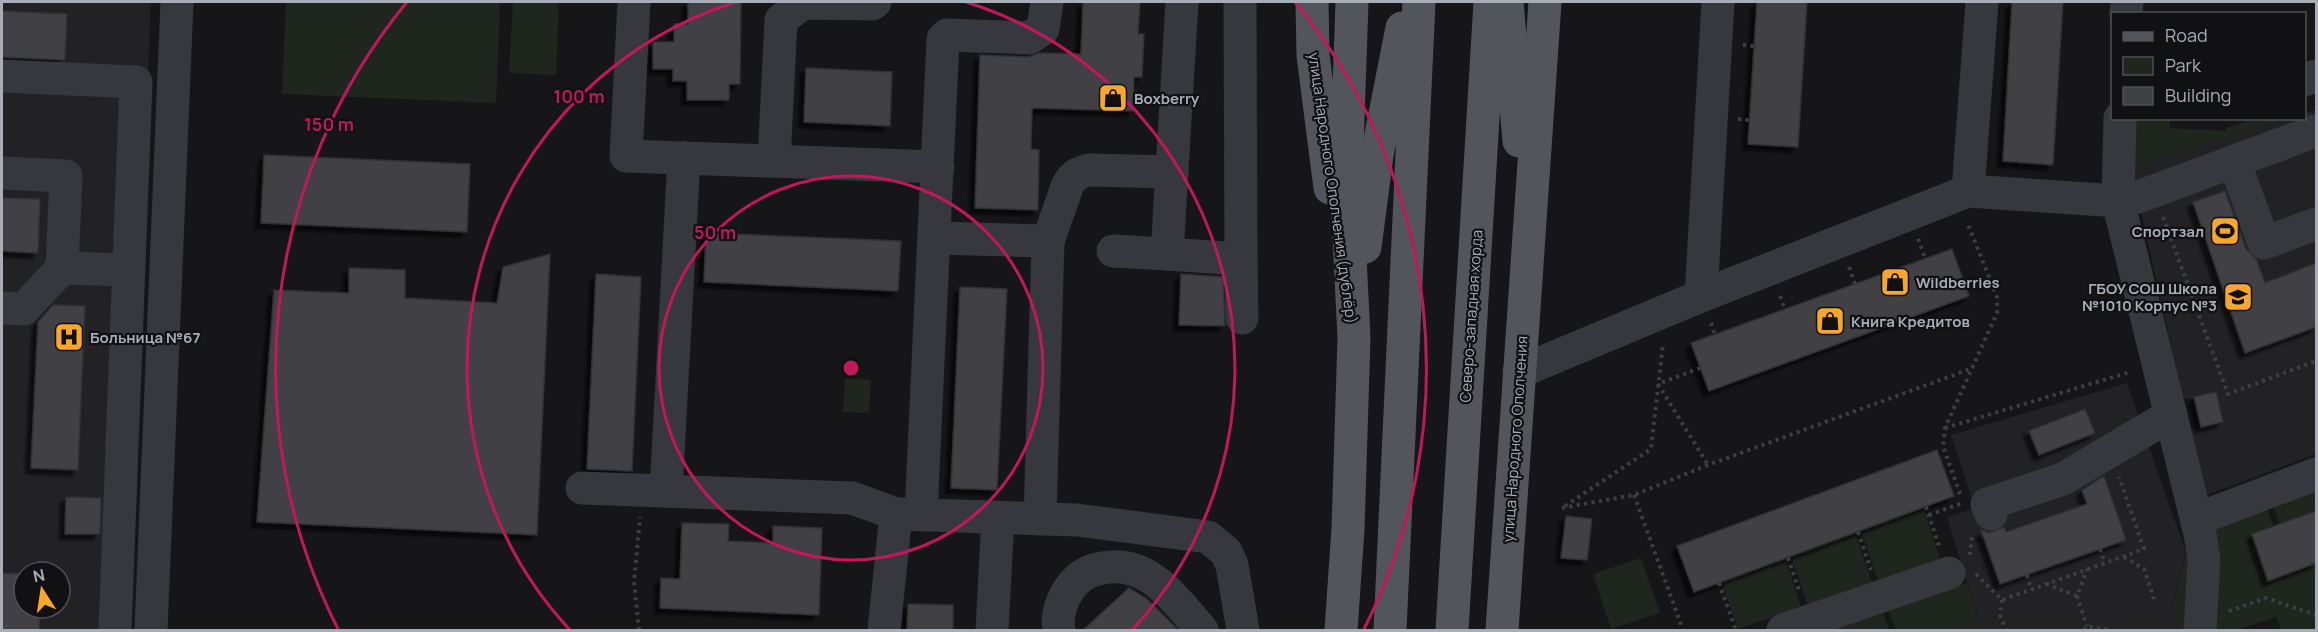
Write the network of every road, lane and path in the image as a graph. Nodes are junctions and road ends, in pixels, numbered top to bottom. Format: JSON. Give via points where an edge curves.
{"nodes":[{"id":1,"x":177,"y":2,"type":"edge"},
{"id":2,"x":634,"y":2,"type":"edge"},
{"id":3,"x":875,"y":2,"type":"edge"},
{"id":4,"x":1047,"y":2,"type":"edge"},
{"id":5,"x":1182,"y":2,"type":"edge"},
{"id":6,"x":1240,"y":2,"type":"edge"},
{"id":7,"x":1312,"y":2,"type":"edge"},
{"id":8,"x":1352,"y":2,"type":"edge"},
{"id":9,"x":1408,"y":2,"type":"edge"},
{"id":10,"x":1419,"y":2,"type":"edge"},
{"id":11,"x":1490,"y":2,"type":"edge"},
{"id":12,"x":1507,"y":2,"type":"edge"},
{"id":13,"x":1545,"y":2,"type":"edge"},
{"id":14,"x":1718,"y":2,"type":"edge"},
{"id":15,"x":1982,"y":2,"type":"edge"},
{"id":16,"x":2,"y":76,"type":"edge"},
{"id":17,"x":2120,"y":120,"type":"edge"},
{"id":18,"x":2316,"y":131,"type":"edge"},
{"id":19,"x":684,"y":158,"type":"junction"},
{"id":20,"x":774,"y":161,"type":"junction"},
{"id":21,"x":2234,"y":161,"type":"junction"},
{"id":22,"x":938,"y":167,"type":"junction"},
{"id":23,"x":1172,"y":172,"type":"junction"},
{"id":24,"x":2,"y":173,"type":"edge"},
{"id":25,"x":2153,"y":191,"type":"junction"},
{"id":26,"x":1962,"y":193,"type":"junction"},
{"id":27,"x":2118,"y":201,"type":"junction"},
{"id":28,"x":2316,"y":225,"type":"edge"},
{"id":29,"x":936,"y":237,"type":"junction"},
{"id":30,"x":1048,"y":241,"type":"junction"},
{"id":31,"x":1528,"y":248,"type":"junction"},
{"id":32,"x":1113,"y":251,"type":"dead end"},
{"id":33,"x":1167,"y":254,"type":"junction"},
{"id":34,"x":1241,"y":259,"type":"junction"},
{"id":35,"x":62,"y":268,"type":"junction"},
{"id":36,"x":129,"y":270,"type":"junction"},
{"id":37,"x":1701,"y":296,"type":"junction"},
{"id":38,"x":2,"y":308,"type":"edge"},
{"id":39,"x":1242,"y":318,"type":"dead end"},
{"id":40,"x":1664,"y":336,"type":"dead end"},
{"id":41,"x":1354,"y":338,"type":"junction"},
{"id":42,"x":2316,"y":361,"type":"edge"},
{"id":43,"x":1700,"y":368,"type":"dead end"},
{"id":44,"x":1973,"y":368,"type":"junction"},
{"id":45,"x":1520,"y":372,"type":"junction"},
{"id":46,"x":2161,"y":375,"type":"junction"},
{"id":47,"x":1658,"y":384,"type":"junction"},
{"id":48,"x":2171,"y":414,"type":"junction"},
{"id":49,"x":1945,"y":428,"type":"junction"},
{"id":50,"x":2110,"y":451,"type":"junction"},
{"id":51,"x":1708,"y":465,"type":"junction"},
{"id":52,"x":2316,"y":474,"type":"edge"},
{"id":53,"x":582,"y":488,"type":"dead end"},
{"id":54,"x":654,"y":490,"type":"junction"},
{"id":55,"x":1634,"y":495,"type":"junction"},
{"id":56,"x":1990,"y":512,"type":"joint"},
{"id":57,"x":908,"y":515,"type":"junction"},
{"id":58,"x":1929,"y":515,"type":"dead end"},
{"id":59,"x":998,"y":518,"type":"junction"},
{"id":60,"x":1040,"y":519,"type":"junction"},
{"id":61,"x":2197,"y":519,"type":"junction"},
{"id":62,"x":2100,"y":549,"type":"dead end"},
{"id":63,"x":2123,"y":556,"type":"junction"},
{"id":64,"x":2105,"y":563,"type":"junction"},
{"id":65,"x":2086,"y":569,"type":"junction"},
{"id":66,"x":1949,"y":573,"type":"dead end"},
{"id":67,"x":2027,"y":575,"type":"dead end"},
{"id":68,"x":1719,"y":583,"type":"dead end"},
{"id":69,"x":2046,"y":584,"type":"junction"},
{"id":70,"x":2031,"y":589,"type":"junction"},
{"id":71,"x":2077,"y":596,"type":"junction"},
{"id":72,"x":2154,"y":599,"type":"dead end"},
{"id":73,"x":2002,"y":600,"type":"junction"},
{"id":74,"x":2316,"y":615,"type":"edge"},
{"id":75,"x":2212,"y":621,"type":"edge"},
{"id":76,"x":2086,"y":628,"type":"edge"},
{"id":77,"x":115,"y":630,"type":"edge"},
{"id":78,"x":151,"y":630,"type":"edge"},
{"id":79,"x":639,"y":630,"type":"edge"},
{"id":80,"x":884,"y":630,"type":"edge"},
{"id":81,"x":992,"y":630,"type":"edge"},
{"id":82,"x":1059,"y":630,"type":"edge"},
{"id":83,"x":1202,"y":630,"type":"edge"},
{"id":84,"x":1243,"y":630,"type":"edge"},
{"id":85,"x":1341,"y":630,"type":"edge"},
{"id":86,"x":1390,"y":630,"type":"edge"},
{"id":87,"x":1452,"y":630,"type":"edge"},
{"id":88,"x":1502,"y":630,"type":"edge"},
{"id":89,"x":1683,"y":630,"type":"edge"},
{"id":90,"x":1736,"y":630,"type":"edge"},
{"id":91,"x":1783,"y":630,"type":"edge"},
{"id":92,"x":2006,"y":630,"type":"edge"},
{"id":93,"x":2110,"y":630,"type":"edge"}],
"edges":[{"from":1,"to":78,"type":"street"},
{"from":2,"to":19,"type":"street","via":[[626,156]]},
{"from":3,"to":20,"type":"street","via":[[803,3],[781,20]]},
{"from":4,"to":22,"type":"street","via":[[1043,29],[1029,38],[945,36]]},
{"from":5,"to":23,"type":"street"},
{"from":6,"to":34,"type":"street"},
{"from":7,"to":41,"type":"main road","name":"улица Народного Ополчения (дублёр)","via":[[1313,55]]},
{"from":8,"to":41,"type":"main road","via":[[1346,176]]},
{"from":9,"to":41,"type":"main road","via":[[1377,155]]},
{"from":10,"to":86,"type":"main road"},
{"from":11,"to":87,"type":"main road","name":"Северо-западная хорда"},
{"from":12,"to":31,"type":"main road"},
{"from":13,"to":31,"type":"main road"},
{"from":14,"to":37,"type":"street"},
{"from":15,"to":26,"type":"street"},
{"from":16,"to":36,"type":"street","via":[[136,82]]},
{"from":17,"to":27,"type":"street"},
{"from":18,"to":21,"type":"street"},
{"from":19,"to":20,"type":"street"},
{"from":19,"to":54,"type":"street"},
{"from":20,"to":22,"type":"street"},
{"from":21,"to":25,"type":"street"},
{"from":21,"to":28,"type":"street","via":[[2264,243]]},
{"from":22,"to":29,"type":"street"},
{"from":23,"to":30,"type":"street","via":[[1078,172],[1070,179]]},
{"from":23,"to":33,"type":"street"},
{"from":24,"to":35,"type":"street","via":[[66,176]]},
{"from":25,"to":27,"type":"street"},
{"from":25,"to":42,"type":"path","via":[[2228,394]]},
{"from":26,"to":27,"type":"street"},
{"from":26,"to":37,"type":"street"},
{"from":26,"to":44,"type":"path","via":[[1996,297],[1997,314]]},
{"from":27,"to":46,"type":"street"},
{"from":29,"to":30,"type":"street"},
{"from":29,"to":57,"type":"street"},
{"from":30,"to":60,"type":"street"},
{"from":31,"to":45,"type":"main road","name":"улица Народного Ополчения"},
{"from":32,"to":33,"type":"street"},
{"from":33,"to":34,"type":"street"},
{"from":34,"to":39,"type":"street"},
{"from":35,"to":36,"type":"street"},
{"from":35,"to":38,"type":"street","via":[[24,309]]},
{"from":36,"to":77,"type":"street"},
{"from":37,"to":45,"type":"street"},
{"from":40,"to":47,"type":"path"},
{"from":41,"to":85,"type":"main road"},
{"from":43,"to":47,"type":"path"},
{"from":44,"to":49,"type":"path"},
{"from":44,"to":51,"type":"path"},
{"from":45,"to":88,"type":"main road","name":"улица Народного Ополчения"},
{"from":46,"to":48,"type":"street"},
{"from":46,"to":49,"type":"path","via":[[2127,372]]},
{"from":47,"to":51,"type":"path"},
{"from":47,"to":55,"type":"path","via":[[1651,449],[1562,508]]},
{"from":48,"to":50,"type":"street"},
{"from":48,"to":61,"type":"street"},
{"from":49,"to":58,"type":"path","via":[[1943,446],[1964,503]]},
{"from":50,"to":56,"type":"street","via":[[2063,479],[1987,504]]},
{"from":50,"to":63,"type":"path","via":[[2144,549]]},
{"from":51,"to":55,"type":"path"},
{"from":52,"to":61,"type":"street"},
{"from":53,"to":54,"type":"street"},
{"from":54,"to":57,"type":"street","via":[[852,498]]},
{"from":54,"to":79,"type":"path","via":[[634,582]]},
{"from":55,"to":89,"type":"path"},
{"from":56,"to":73,"type":"path","via":[[1973,515],[1969,566]]},
{"from":57,"to":59,"type":"street"},
{"from":57,"to":80,"type":"street"},
{"from":59,"to":60,"type":"street"},
{"from":59,"to":81,"type":"street"},
{"from":60,"to":84,"type":"street","via":[[1208,537],[1226,552],[1232,565]]},
{"from":61,"to":75,"type":"street"},
{"from":62,"to":64,"type":"path"},
{"from":63,"to":64,"type":"path"},
{"from":63,"to":72,"type":"path","via":[[2144,569]]},
{"from":64,"to":65,"type":"path"},
{"from":65,"to":69,"type":"path"},
{"from":65,"to":71,"type":"path"},
{"from":66,"to":91,"type":"street"},
{"from":67,"to":70,"type":"path"},
{"from":68,"to":90,"type":"path"},
{"from":69,"to":70,"type":"path"},
{"from":69,"to":71,"type":"path"},
{"from":70,"to":73,"type":"path"},
{"from":71,"to":76,"type":"path"},
{"from":73,"to":92,"type":"path","via":[[2000,615]]},
{"from":74,"to":75,"type":"path","via":[[2266,598]]},
{"from":76,"to":93,"type":"path"},
{"from":82,"to":83,"type":"street","via":[[1062,603],[1078,579],[1093,570],[1118,565],[1149,575]]}]}
